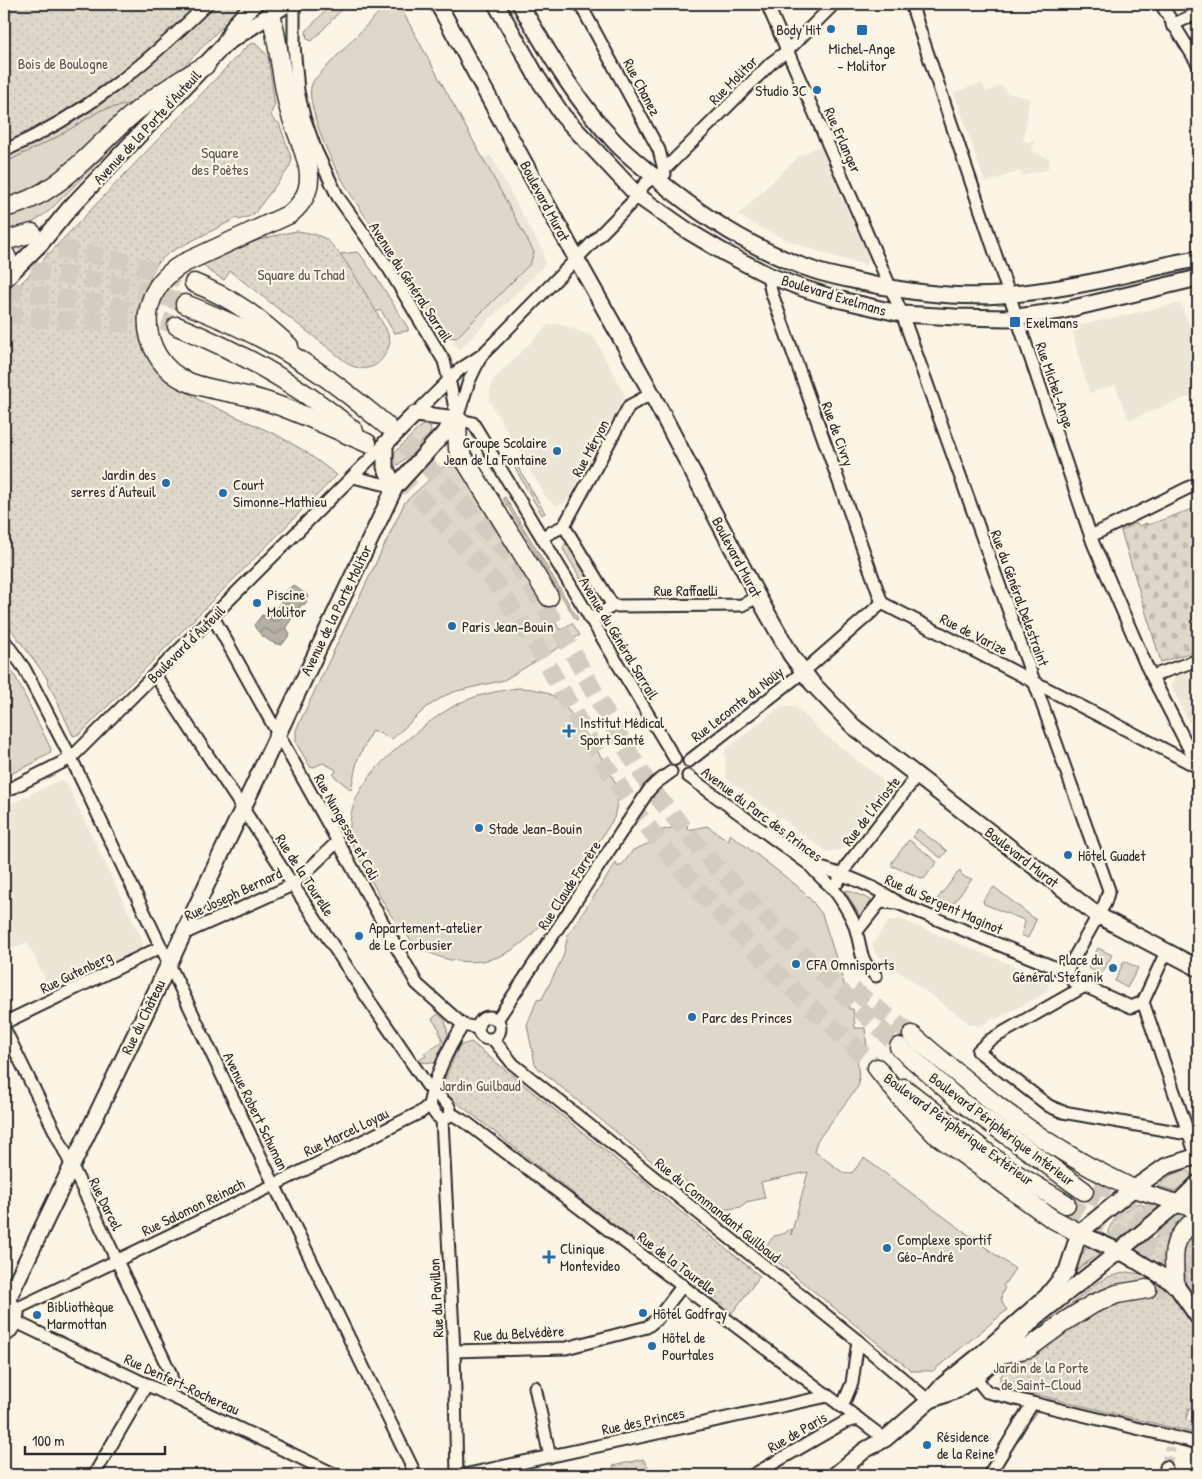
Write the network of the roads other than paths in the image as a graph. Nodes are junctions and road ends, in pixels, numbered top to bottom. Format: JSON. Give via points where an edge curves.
{"nodes":[{"id":1,"x":207,"y":4,"type":"edge"},
{"id":2,"x":254,"y":4,"type":"edge"},
{"id":3,"x":287,"y":4,"type":"edge"},
{"id":4,"x":294,"y":4,"type":"edge"},
{"id":5,"x":438,"y":4,"type":"edge"},
{"id":6,"x":496,"y":4,"type":"edge"},
{"id":7,"x":520,"y":4,"type":"edge"},
{"id":8,"x":580,"y":4,"type":"edge"},
{"id":9,"x":767,"y":4,"type":"edge"},
{"id":10,"x":834,"y":4,"type":"edge"},
{"id":11,"x":911,"y":4,"type":"edge"},
{"id":12,"x":1160,"y":4,"type":"edge"},
{"id":13,"x":268,"y":9,"type":"edge"},
{"id":14,"x":1198,"y":13,"type":"edge"},
{"id":15,"x":1172,"y":24,"type":"junction"},
{"id":16,"x":224,"y":45,"type":"junction"},
{"id":17,"x":787,"y":50,"type":"junction"},
{"id":18,"x":1198,"y":64,"type":"edge"},
{"id":19,"x":206,"y":65,"type":"junction"},
{"id":20,"x":4,"y":151,"type":"edge"},
{"id":21,"x":660,"y":174,"type":"junction"},
{"id":22,"x":638,"y":196,"type":"junction"},
{"id":23,"x":4,"y":208,"type":"edge"},
{"id":24,"x":69,"y":209,"type":"junction"},
{"id":25,"x":32,"y":233,"type":"junction"},
{"id":26,"x":4,"y":240,"type":"edge"},
{"id":27,"x":4,"y":252,"type":"edge"},
{"id":28,"x":576,"y":258,"type":"junction"},
{"id":29,"x":1197,"y":259,"type":"edge"},
{"id":30,"x":768,"y":275,"type":"junction"},
{"id":31,"x":6,"y":277,"type":"edge"},
{"id":32,"x":1198,"y":278,"type":"edge"},
{"id":33,"x":194,"y":283,"type":"tunnel mouth"},
{"id":34,"x":892,"y":289,"type":"junction"},
{"id":35,"x":1009,"y":294,"type":"junction"},
{"id":36,"x":185,"y":304,"type":"tunnel mouth"},
{"id":37,"x":902,"y":314,"type":"junction"},
{"id":38,"x":1016,"y":317,"type":"junction"},
{"id":39,"x":177,"y":326,"type":"tunnel mouth"},
{"id":40,"x":482,"y":354,"type":"junction"},
{"id":41,"x":312,"y":367,"type":"junction"},
{"id":42,"x":449,"y":380,"type":"junction"},
{"id":43,"x":651,"y":394,"type":"junction"},
{"id":44,"x":416,"y":414,"type":"junction"},
{"id":45,"x":457,"y":419,"type":"junction"},
{"id":46,"x":386,"y":425,"type":"tunnel mouth"},
{"id":47,"x":385,"y":444,"type":"junction"},
{"id":48,"x":353,"y":477,"type":"junction"},
{"id":49,"x":1198,"y":483,"type":"edge"},
{"id":50,"x":395,"y":487,"type":"junction"},
{"id":51,"x":564,"y":526,"type":"junction"},
{"id":52,"x":1091,"y":536,"type":"junction"},
{"id":53,"x":542,"y":537,"type":"junction"},
{"id":54,"x":548,"y":597,"type":"dead end"},
{"id":55,"x":758,"y":597,"type":"junction"},
{"id":56,"x":882,"y":603,"type":"junction"},
{"id":57,"x":613,"y":606,"type":"junction"},
{"id":58,"x":213,"y":617,"type":"junction"},
{"id":59,"x":590,"y":619,"type":"junction"},
{"id":60,"x":4,"y":640,"type":"edge"},
{"id":61,"x":1198,"y":660,"type":"edge"},
{"id":62,"x":803,"y":672,"type":"junction"},
{"id":63,"x":155,"y":675,"type":"junction"},
{"id":64,"x":1152,"y":676,"type":"junction"},
{"id":65,"x":1034,"y":683,"type":"junction"},
{"id":66,"x":278,"y":733,"type":"junction"},
{"id":67,"x":71,"y":758,"type":"junction"},
{"id":68,"x":675,"y":759,"type":"junction"},
{"id":69,"x":689,"y":761,"type":"junction"},
{"id":70,"x":1198,"y":766,"type":"edge"},
{"id":71,"x":671,"y":772,"type":"junction"},
{"id":72,"x":688,"y":776,"type":"junction"},
{"id":73,"x":917,"y":776,"type":"junction"},
{"id":74,"x":4,"y":792,"type":"edge"},
{"id":75,"x":242,"y":808,"type":"junction"},
{"id":76,"x":338,"y":841,"type":"junction"},
{"id":77,"x":810,"y":865,"type":"junction"},
{"id":78,"x":841,"y":875,"type":"junction"},
{"id":79,"x":293,"y":883,"type":"junction"},
{"id":80,"x":834,"y":890,"type":"junction"},
{"id":81,"x":900,"y":904,"type":"junction"},
{"id":82,"x":1097,"y":916,"type":"junction"},
{"id":83,"x":857,"y":931,"type":"junction"},
{"id":84,"x":183,"y":934,"type":"junction"},
{"id":85,"x":161,"y":947,"type":"junction"},
{"id":86,"x":1166,"y":952,"type":"junction"},
{"id":87,"x":169,"y":964,"type":"junction"},
{"id":88,"x":1198,"y":968,"type":"edge"},
{"id":89,"x":1066,"y":972,"type":"junction"},
{"id":90,"x":876,"y":976,"type":"dead end"},
{"id":91,"x":1085,"y":986,"type":"junction"},
{"id":92,"x":1143,"y":1002,"type":"junction"},
{"id":93,"x":497,"y":1020,"type":"junction"},
{"id":94,"x":4,"y":1023,"type":"edge"},
{"id":95,"x":462,"y":1025,"type":"junction"},
{"id":96,"x":4,"y":1028,"type":"edge"},
{"id":97,"x":478,"y":1028,"type":"junction"},
{"id":98,"x":912,"y":1035,"type":"tunnel mouth"},
{"id":99,"x":494,"y":1039,"type":"junction"},
{"id":100,"x":899,"y":1047,"type":"tunnel mouth"},
{"id":101,"x":432,"y":1091,"type":"junction"},
{"id":102,"x":429,"y":1105,"type":"junction"},
{"id":103,"x":446,"y":1116,"type":"junction"},
{"id":104,"x":1188,"y":1134,"type":"junction"},
{"id":105,"x":1198,"y":1158,"type":"edge"},
{"id":106,"x":72,"y":1166,"type":"junction"},
{"id":107,"x":1198,"y":1182,"type":"edge"},
{"id":108,"x":274,"y":1185,"type":"junction"},
{"id":109,"x":1089,"y":1187,"type":"tunnel mouth"},
{"id":110,"x":1133,"y":1189,"type":"junction"},
{"id":111,"x":1178,"y":1203,"type":"junction"},
{"id":112,"x":1066,"y":1204,"type":"tunnel mouth"},
{"id":113,"x":1198,"y":1209,"type":"edge"},
{"id":114,"x":1198,"y":1218,"type":"edge"},
{"id":115,"x":1079,"y":1233,"type":"junction"},
{"id":116,"x":1118,"y":1252,"type":"junction"},
{"id":117,"x":117,"y":1261,"type":"junction"},
{"id":118,"x":1175,"y":1284,"type":"junction"},
{"id":119,"x":683,"y":1285,"type":"junction"},
{"id":120,"x":1147,"y":1289,"type":"tunnel mouth"},
{"id":121,"x":10,"y":1308,"type":"edge"},
{"id":122,"x":1198,"y":1317,"type":"edge"},
{"id":123,"x":4,"y":1335,"type":"edge"},
{"id":124,"x":858,"y":1342,"type":"junction"},
{"id":125,"x":454,"y":1351,"type":"junction"},
{"id":126,"x":1002,"y":1354,"type":"junction"},
{"id":127,"x":980,"y":1356,"type":"junction"},
{"id":128,"x":975,"y":1377,"type":"junction"},
{"id":129,"x":147,"y":1384,"type":"junction"},
{"id":130,"x":535,"y":1387,"type":"dead end"},
{"id":131,"x":168,"y":1394,"type":"junction"},
{"id":132,"x":828,"y":1396,"type":"junction"},
{"id":133,"x":929,"y":1400,"type":"junction"},
{"id":134,"x":1032,"y":1404,"type":"junction"},
{"id":135,"x":842,"y":1407,"type":"junction"},
{"id":136,"x":858,"y":1419,"type":"junction"},
{"id":137,"x":885,"y":1439,"type":"junction"},
{"id":138,"x":1198,"y":1443,"type":"edge"},
{"id":139,"x":550,"y":1457,"type":"junction"},
{"id":140,"x":94,"y":1475,"type":"edge"},
{"id":141,"x":334,"y":1475,"type":"edge"},
{"id":142,"x":416,"y":1475,"type":"edge"},
{"id":143,"x":457,"y":1475,"type":"edge"},
{"id":144,"x":464,"y":1475,"type":"edge"},
{"id":145,"x":752,"y":1475,"type":"edge"},
{"id":146,"x":835,"y":1475,"type":"edge"},
{"id":147,"x":850,"y":1475,"type":"edge"},
{"id":148,"x":989,"y":1475,"type":"edge"}],
"edges":[{"from":1,"to":20,"type":"street","via":[[106,93],[77,113]]},
{"from":2,"to":16,"type":"main road","name":"Avenue de la Porte d'Auteuil","via":[[235,24]]},
{"from":3,"to":13,"type":"main road","name":"Avenue de la Porte d'Auteuil"},
{"from":4,"to":42,"type":"street","name":"Avenue du Général Sarrail","via":[[298,91],[316,151],[338,197],[389,270],[444,361]]},
{"from":5,"to":28,"type":"main road","name":"Boulevard Murat"},
{"from":6,"to":22,"type":"main road","name":"Boulevard Exelmans","via":[[563,116]]},
{"from":7,"to":21,"type":"main road","name":"Boulevard Exelmans","via":[[580,101],[615,142]]},
{"from":8,"to":21,"type":"street","name":"Rue Chanez","via":[[659,150]]},
{"from":9,"to":17,"type":"street","name":"Rue Erlanger"},
{"from":10,"to":17,"type":"street","name":"Rue Molitor"},
{"from":11,"to":35,"type":"street","name":"Rue Michel-Ange"},
{"from":12,"to":15,"type":"street"},
{"from":13,"to":16,"type":"main road","name":"Avenue de la Porte d'Auteuil"},
{"from":13,"to":39,"type":"highway","via":[[279,44],[289,109],[308,169],[306,194],[290,214],[170,272],[156,288],[151,300],[148,331],[159,358],[185,381],[268,402],[367,443],[285,380],[226,347]]},
{"from":14,"to":15,"type":"street"},
{"from":15,"to":18,"type":"street"},
{"from":16,"to":19,"type":"main road","name":"Avenue de la Porte d'Auteuil"},
{"from":17,"to":21,"type":"street","name":"Rue Molitor"},
{"from":17,"to":34,"type":"street","name":"Rue Erlanger"},
{"from":19,"to":23,"type":"highway","via":[[163,90],[45,193]]},
{"from":19,"to":24,"type":"main road","name":"Avenue de la Porte d'Auteuil"},
{"from":21,"to":22,"type":"street","name":"Rue Molitor","via":[[656,184],[644,196]]},
{"from":21,"to":34,"type":"main road","name":"Boulevard Exelmans","via":[[668,188],[700,212],[771,253],[820,272]]},
{"from":22,"to":28,"type":"street","name":"Rue Molitor"},
{"from":22,"to":30,"type":"main road","name":"Boulevard Exelmans","via":[[725,254]]},
{"from":24,"to":25,"type":"main road","name":"Avenue de la Porte d'Auteuil"},
{"from":24,"to":31,"type":"main road","name":"Avenue de la Porte d'Auteuil","via":[[42,242]]},
{"from":25,"to":26,"type":"highway"},
{"from":25,"to":27,"type":"main road","name":"Avenue de la Porte d'Auteuil"},
{"from":27,"to":31,"type":"highway","via":[[7,258]]},
{"from":28,"to":40,"type":"street","name":"Rue Molitor"},
{"from":28,"to":43,"type":"main road","name":"Boulevard Murat"},
{"from":29,"to":35,"type":"main road","name":"Boulevard Exelmans","via":[[1058,288]]},
{"from":30,"to":37,"type":"main road","name":"Boulevard Exelmans","via":[[838,299]]},
{"from":30,"to":56,"type":"street","name":"Rue de Civry"},
{"from":32,"to":38,"type":"main road","name":"Boulevard Exelmans","via":[[1092,304]]},
{"from":33,"to":41,"type":"highway","via":[[241,305]]},
{"from":34,"to":35,"type":"main road","name":"Boulevard Exelmans","via":[[955,296]]},
{"from":34,"to":37,"type":"street","name":"Rue du Général Delestraint"},
{"from":35,"to":38,"type":"street","name":"Rue Michel-Ange"},
{"from":36,"to":41,"type":"highway","via":[[241,328]]},
{"from":37,"to":38,"type":"main road","name":"Boulevard Exelmans"},
{"from":37,"to":65,"type":"street","name":"Rue du Général Delestraint"},
{"from":38,"to":52,"type":"street","name":"Rue Michel-Ange"},
{"from":40,"to":42,"type":"street","name":"Boulevard d'Auteuil"},
{"from":40,"to":45,"type":"street"},
{"from":41,"to":46,"type":"highway"},
{"from":42,"to":44,"type":"street","name":"Boulevard d'Auteuil"},
{"from":42,"to":45,"type":"street","name":"Avenue du Général Sarrail"},
{"from":43,"to":51,"type":"street","name":"Rue Méryon","via":[[629,406]]},
{"from":43,"to":55,"type":"main road","name":"Boulevard Murat"},
{"from":44,"to":45,"type":"main road"},
{"from":44,"to":47,"type":"main road","name":"Boulevard d'Auteuil"},
{"from":45,"to":50,"type":"main road"},
{"from":45,"to":53,"type":"street","name":"Avenue du Général Sarrail","via":[[473,423]]},
{"from":45,"to":54,"type":"highway","via":[[458,449]]},
{"from":47,"to":48,"type":"street","name":"Boulevard d'Auteuil"},
{"from":47,"to":50,"type":"main road","via":[[385,467]]},
{"from":48,"to":50,"type":"street"},
{"from":48,"to":58,"type":"street","name":"Boulevard d'Auteuil"},
{"from":49,"to":52,"type":"street"},
{"from":50,"to":66,"type":"main road","name":"Avenue de la Porte Molitor"},
{"from":51,"to":53,"type":"street"},
{"from":51,"to":57,"type":"street","name":"Avenue du Général Sarrail"},
{"from":52,"to":64,"type":"street","name":"Rue Michel-Ange"},
{"from":53,"to":59,"type":"street","name":"Avenue du Général Sarrail"},
{"from":55,"to":57,"type":"street","name":"Rue Raffaelli","via":[[742,605]]},
{"from":55,"to":62,"type":"main road","name":"Boulevard Murat"},
{"from":56,"to":62,"type":"street"},
{"from":56,"to":65,"type":"street","name":"Rue de Varize"},
{"from":57,"to":59,"type":"street"},
{"from":58,"to":63,"type":"street","name":"Boulevard d'Auteuil"},
{"from":58,"to":66,"type":"street","name":"Rue Nungesser et Coli"},
{"from":59,"to":68,"type":"street","name":"Avenue du Général Sarrail"},
{"from":60,"to":67,"type":"street","name":"Avenue Robert Schuman","via":[[24,668]]},
{"from":61,"to":64,"type":"street"},
{"from":62,"to":69,"type":"street","name":"Rue Lecomte du Noüy"},
{"from":62,"to":73,"type":"main road","name":"Boulevard Murat","via":[[853,726]]},
{"from":63,"to":67,"type":"street","name":"Boulevard d'Auteuil"},
{"from":63,"to":75,"type":"street","name":"Rue de la Tourelle"},
{"from":64,"to":70,"type":"street","name":"Rue Michel-Ange"},
{"from":65,"to":70,"type":"street","name":"Rue de Varize"},
{"from":65,"to":82,"type":"street","name":"Rue du Général Delestraint","via":[[1110,890]]},
{"from":66,"to":75,"type":"main road","name":"Rue du Château"},
{"from":66,"to":76,"type":"street","name":"Rue Nungesser et Coli"},
{"from":67,"to":74,"type":"street","name":"Boulevard d'Auteuil"},
{"from":67,"to":85,"type":"street","name":"Avenue Robert Schuman"},
{"from":68,"to":69,"type":"street","via":[[681,757]]},
{"from":68,"to":71,"type":"street"},
{"from":69,"to":72,"type":"street","via":[[692,770]]},
{"from":71,"to":72,"type":"street","via":[[679,778]]},
{"from":71,"to":93,"type":"street","name":"Rue Claude Farrère","via":[[649,790]]},
{"from":72,"to":77,"type":"street","name":"Avenue du Parc des Princes"},
{"from":73,"to":78,"type":"street","name":"Rue de l'Arioste"},
{"from":73,"to":82,"type":"main road","name":"Boulevard Murat"},
{"from":75,"to":79,"type":"street","name":"Rue de la Tourelle"},
{"from":75,"to":84,"type":"main road","name":"Rue du Château"},
{"from":76,"to":79,"type":"street","name":"Rue Joseph Bernard"},
{"from":76,"to":95,"type":"street","name":"Rue Nungesser et Coli","via":[[417,984]]},
{"from":77,"to":78,"type":"street","name":"Rue du Sergent Maginot"},
{"from":77,"to":80,"type":"street","name":"Avenue du Parc des Princes"},
{"from":78,"to":80,"type":"street","name":"Rue de l'Arioste"},
{"from":78,"to":81,"type":"street","name":"Rue du Sergent Maginot","via":[[888,895]]},
{"from":79,"to":84,"type":"street","name":"Rue Joseph Bernard"},
{"from":79,"to":101,"type":"street","name":"Rue de la Tourelle"},
{"from":80,"to":83,"type":"street","name":"Avenue du Parc des Princes"},
{"from":81,"to":83,"type":"street","via":[[880,902]]},
{"from":81,"to":89,"type":"street","name":"Rue du Sergent Maginot"},
{"from":82,"to":86,"type":"main road","name":"Boulevard Murat"},
{"from":82,"to":89,"type":"street"},
{"from":83,"to":90,"type":"street","name":"Avenue du Parc des Princes","via":[[863,962]]},
{"from":84,"to":87,"type":"main road","name":"Rue du Château"},
{"from":85,"to":87,"type":"street","name":"Avenue Robert Schuman"},
{"from":85,"to":94,"type":"street","name":"Rue Gutenberg"},
{"from":86,"to":88,"type":"main road","name":"Boulevard Murat"},
{"from":86,"to":92,"type":"street"},
{"from":87,"to":106,"type":"main road","name":"Rue du Château"},
{"from":87,"to":108,"type":"street","name":"Avenue Robert Schuman"},
{"from":89,"to":91,"type":"street","via":[[1073,981]]},
{"from":91,"to":92,"type":"street","via":[[1131,1007]]},
{"from":91,"to":104,"type":"street","via":[[990,1040],[978,1051],[1049,1106],[1063,1112]]},
{"from":92,"to":104,"type":"street"},
{"from":93,"to":97,"type":"street","via":[[487,1017],[480,1021]]},
{"from":93,"to":99,"type":"street","via":[[500,1030]]},
{"from":95,"to":97,"type":"street"},
{"from":95,"to":101,"type":"street"},
{"from":96,"to":106,"type":"street","name":"Rue Darcel"},
{"from":97,"to":99,"type":"street","name":"Rue du Commandant Guilbaud","via":[[483,1038]]},
{"from":98,"to":110,"type":"highway","via":[[1035,1133]]},
{"from":99,"to":124,"type":"street","name":"Rue du Commandant Guilbaud","via":[[513,1064]]},
{"from":100,"to":109,"type":"highway","name":"Boulevard Périphérique Intérieur","via":[[960,1101],[1023,1147]]},
{"from":101,"to":102,"type":"street"},
{"from":101,"to":103,"type":"street","name":"Rue de la Tourelle","via":[[448,1105]]},
{"from":102,"to":103,"type":"street"},
{"from":102,"to":108,"type":"street","name":"Rue Marcel Loyau","via":[[421,1112]]},
{"from":103,"to":119,"type":"street","name":"Rue de la Tourelle","via":[[467,1124]]},
{"from":103,"to":125,"type":"street","name":"Rue du Pavillon"},
{"from":104,"to":105,"type":"street"},
{"from":105,"to":110,"type":"main road","via":[[1166,1166]]},
{"from":106,"to":117,"type":"street","name":"Rue Darcel"},
{"from":106,"to":121,"type":"main road","name":"Rue du Château"},
{"from":107,"to":111,"type":"main road"},
{"from":108,"to":117,"type":"street","name":"Rue Salomon Reinach"},
{"from":108,"to":142,"type":"street","name":"Avenue Robert Schuman"},
{"from":110,"to":111,"type":"main road"},
{"from":110,"to":115,"type":"main road"},
{"from":111,"to":113,"type":"highway"},
{"from":111,"to":116,"type":"main road"},
{"from":112,"to":115,"type":"highway","name":"Boulevard Périphérique Extérieur","via":[[1008,1169],[877,1068],[935,1134],[1036,1207]]},
{"from":114,"to":118,"type":"highway","via":[[1185,1227],[1176,1242]]},
{"from":115,"to":116,"type":"main road"},
{"from":115,"to":127,"type":"main road","via":[[1067,1271],[1046,1296]]},
{"from":116,"to":118,"type":"main road"},
{"from":116,"to":126,"type":"main road","via":[[1034,1319]]},
{"from":117,"to":121,"type":"street","name":"Rue Salomon Reinach"},
{"from":117,"to":131,"type":"street","name":"Rue Darcel","via":[[170,1372],[172,1380]]},
{"from":118,"to":122,"type":"main road"},
{"from":119,"to":125,"type":"street","name":"Rue du Belvédère","via":[[648,1327],[566,1348]]},
{"from":119,"to":132,"type":"street","name":"Rue de la Tourelle"},
{"from":120,"to":126,"type":"highway","via":[[1117,1294],[1093,1304],[1029,1348]]},
{"from":121,"to":123,"type":"main road","name":"Rue du Château","via":[[9,1330]]},
{"from":121,"to":129,"type":"street","name":"Rue Denfert-Rochereau"},
{"from":124,"to":133,"type":"street","name":"Rue du Commandant Guilbaud"},
{"from":124,"to":135,"type":"street","via":[[852,1383]]},
{"from":125,"to":143,"type":"street","name":"Rue du Pavillon"},
{"from":126,"to":128,"type":"main road"},
{"from":127,"to":128,"type":"street"},
{"from":127,"to":133,"type":"main road"},
{"from":128,"to":133,"type":"main road","via":[[957,1390]]},
{"from":128,"to":134,"type":"street","via":[[987,1392]]},
{"from":129,"to":131,"type":"street","name":"Rue Denfert-Rochereau"},
{"from":129,"to":140,"type":"street"},
{"from":130,"to":139,"type":"street"},
{"from":131,"to":141,"type":"street","name":"Rue Denfert-Rochereau"},
{"from":132,"to":135,"type":"street","name":"Rue de la Tourelle"},
{"from":132,"to":139,"type":"street","name":"Rue des Princes"},
{"from":133,"to":137,"type":"main road"},
{"from":134,"to":138,"type":"street","via":[[1171,1442]]},
{"from":134,"to":148,"type":"street"},
{"from":135,"to":136,"type":"street","name":"Rue de la Tourelle"},
{"from":136,"to":137,"type":"street","name":"Rue de la Tourelle"},
{"from":136,"to":145,"type":"street","name":"Rue de Paris","via":[[845,1422]]},
{"from":137,"to":146,"type":"main road","via":[[865,1450]]},
{"from":137,"to":147,"type":"main road","via":[[871,1458]]},
{"from":139,"to":144,"type":"street","name":"Rue des Princes"}]}
